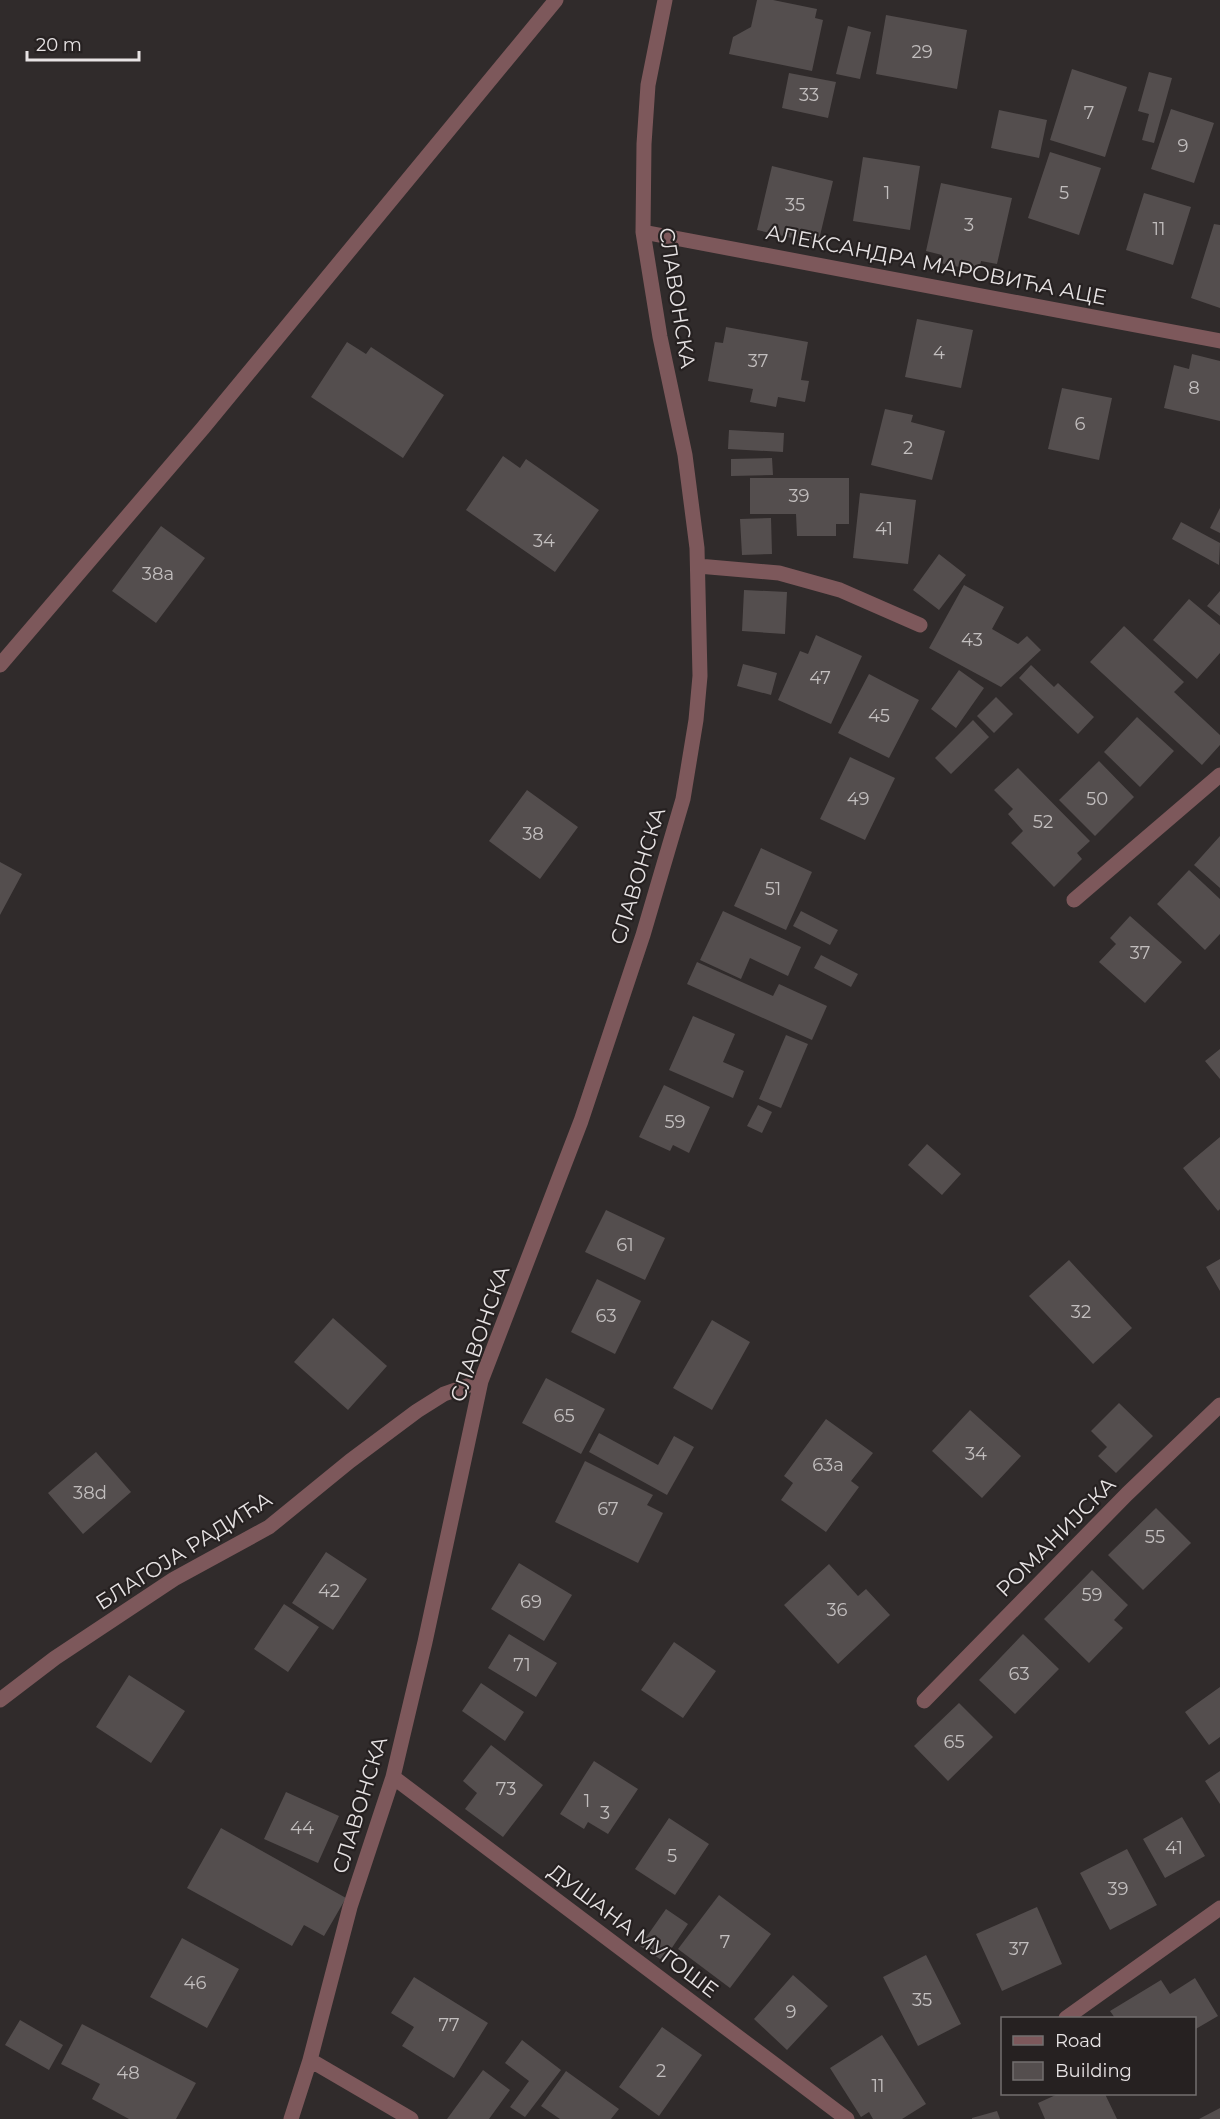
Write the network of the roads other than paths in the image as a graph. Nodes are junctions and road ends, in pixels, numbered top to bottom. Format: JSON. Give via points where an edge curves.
{"nodes":[{"id":1,"x":556,"y":0,"type":"edge"},
{"id":2,"x":665,"y":0,"type":"edge"},
{"id":3,"x":644,"y":232,"type":"junction"},
{"id":4,"x":1220,"y":340,"type":"edge"},
{"id":5,"x":698,"y":566,"type":"junction"},
{"id":6,"x":920,"y":625,"type":"dead end"},
{"id":7,"x":0,"y":665,"type":"edge"},
{"id":8,"x":1220,"y":775,"type":"edge"},
{"id":9,"x":1074,"y":900,"type":"dead end"},
{"id":10,"x":481,"y":1381,"type":"junction"},
{"id":11,"x":1220,"y":1405,"type":"edge"},
{"id":12,"x":0,"y":1700,"type":"edge"},
{"id":13,"x":924,"y":1701,"type":"dead end"},
{"id":14,"x":393,"y":1777,"type":"junction"},
{"id":15,"x":1220,"y":1908,"type":"edge"},
{"id":16,"x":1069,"y":2017,"type":"edge"},
{"id":17,"x":310,"y":2060,"type":"junction"},
{"id":18,"x":291,"y":2119,"type":"edge"},
{"id":19,"x":411,"y":2119,"type":"edge"},
{"id":20,"x":847,"y":2119,"type":"edge"}],
"edges":[{"from":1,"to":7,"type":"street","via":[[203,428]]},
{"from":2,"to":3,"type":"street","name":"СЛАВОНСКА","via":[[648,85]]},
{"from":3,"to":4,"type":"street","name":"АЛЕКСАНДРА МАРОВИЋА АЦЕ"},
{"from":3,"to":5,"type":"street","name":"СЛАВОНСКА","via":[[660,337],[685,455]]},
{"from":5,"to":6,"type":"street","via":[[779,573],[840,590]]},
{"from":5,"to":10,"type":"street","name":"СЛАВОНСКА","via":[[700,676],[683,799],[644,934],[581,1121]]},
{"from":8,"to":9,"type":"street"},
{"from":10,"to":12,"type":"street","name":"БЛАГОЈА РАДИЋА","via":[[444,1395],[417,1411],[269,1527],[174,1580],[55,1658]]},
{"from":10,"to":14,"type":"street","name":"СЛАВОНСКА"},
{"from":11,"to":13,"type":"street","name":"РОМАНИЈСКА"},
{"from":14,"to":17,"type":"street","name":"СЛАВОНСКА","via":[[350,1907]]},
{"from":14,"to":20,"type":"street","name":"ДУШАНА МУГОШЕ"},
{"from":15,"to":16,"type":"street"},
{"from":17,"to":18,"type":"street","name":"СЛАВОНСКА"},
{"from":17,"to":19,"type":"street"}]}
